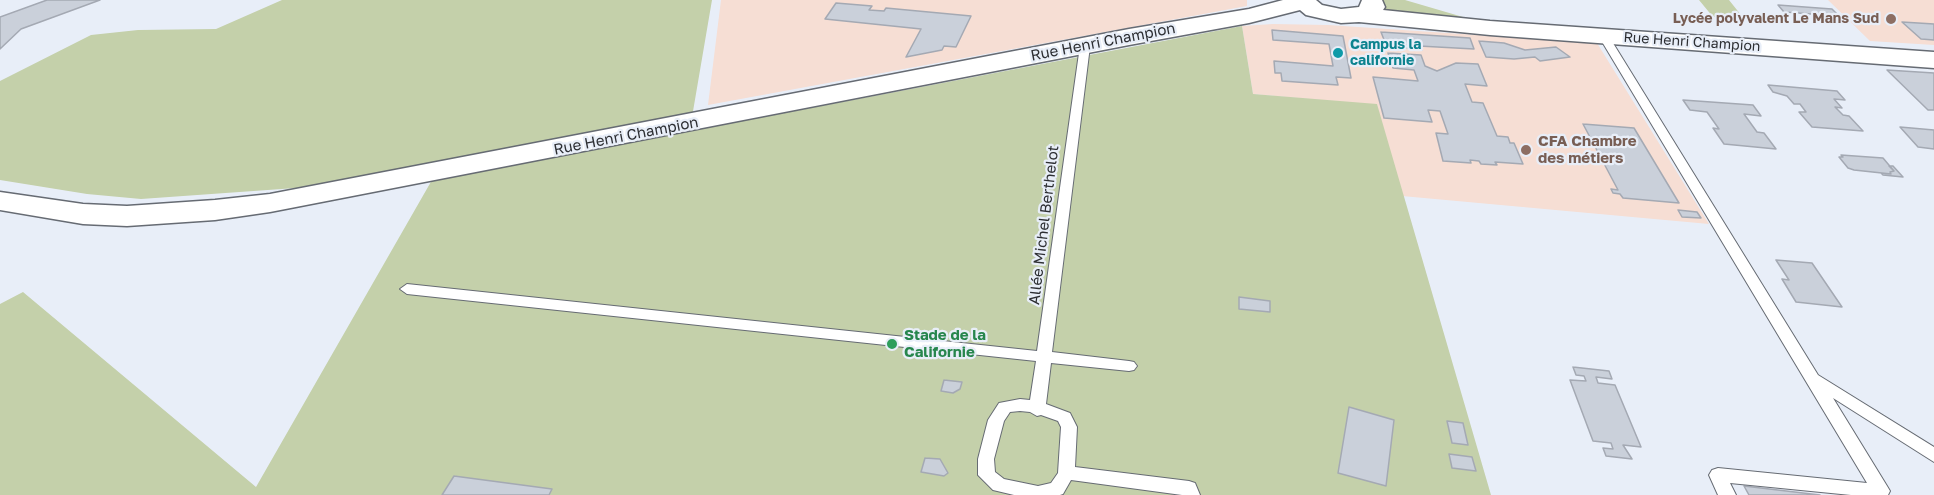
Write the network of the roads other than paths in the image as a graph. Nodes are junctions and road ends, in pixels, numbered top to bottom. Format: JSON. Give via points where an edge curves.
{"nodes":[{"id":1,"x":1302,"y":0,"type":"edge"},
{"id":2,"x":1368,"y":6,"type":"edge"},
{"id":3,"x":1325,"y":14,"type":"junction"},
{"id":4,"x":1249,"y":16,"type":"junction"},
{"id":5,"x":1603,"y":35,"type":"junction"},
{"id":6,"x":1085,"y":46,"type":"junction"},
{"id":7,"x":1934,"y":60,"type":"edge"},
{"id":8,"x":0,"y":201,"type":"edge"},
{"id":9,"x":407,"y":289,"type":"dead end"},
{"id":10,"x":1044,"y":357,"type":"junction"},
{"id":11,"x":1129,"y":366,"type":"dead end"},
{"id":12,"x":1812,"y":377,"type":"junction"},
{"id":13,"x":1037,"y":408,"type":"junction"},
{"id":14,"x":1934,"y":455,"type":"edge"},
{"id":15,"x":1066,"y":474,"type":"junction"},
{"id":16,"x":1191,"y":495,"type":"edge"},
{"id":17,"x":1728,"y":495,"type":"edge"}],
"edges":[{"from":1,"to":3,"type":"street"},
{"from":1,"to":4,"type":"street","name":"Rue Henri Champion"},
{"from":2,"to":3,"type":"street","name":"Rue Henri Champion","via":[[1341,16]]},
{"from":2,"to":5,"type":"street","name":"Rue Henri Champion","via":[[1449,24]]},
{"from":3,"to":4,"type":"street","name":"Rue Henri Champion"},
{"from":4,"to":6,"type":"street","name":"Rue Henri Champion"},
{"from":5,"to":7,"type":"street","name":"Rue Henri Champion"},
{"from":5,"to":12,"type":"lane"},
{"from":6,"to":8,"type":"street","name":"Rue Henri Champion","via":[[270,203],[127,216],[83,214]]},
{"from":6,"to":10,"type":"lane","name":"Allée Michel Berthelot"},
{"from":9,"to":10,"type":"lane"},
{"from":10,"to":11,"type":"lane"},
{"from":10,"to":13,"type":"lane","name":"Allée Michel Berthelot"},
{"from":12,"to":14,"type":"lane"},
{"from":12,"to":17,"type":"lane","via":[[1881,491],[1718,476]]},
{"from":13,"to":15,"type":"lane","via":[[1064,417],[1069,427]]},
{"from":13,"to":15,"type":"lane","via":[[1005,407],[990,440],[987,475],[999,485],[1038,493],[1057,489]]},
{"from":15,"to":16,"type":"lane","via":[[1189,488]]}]}
